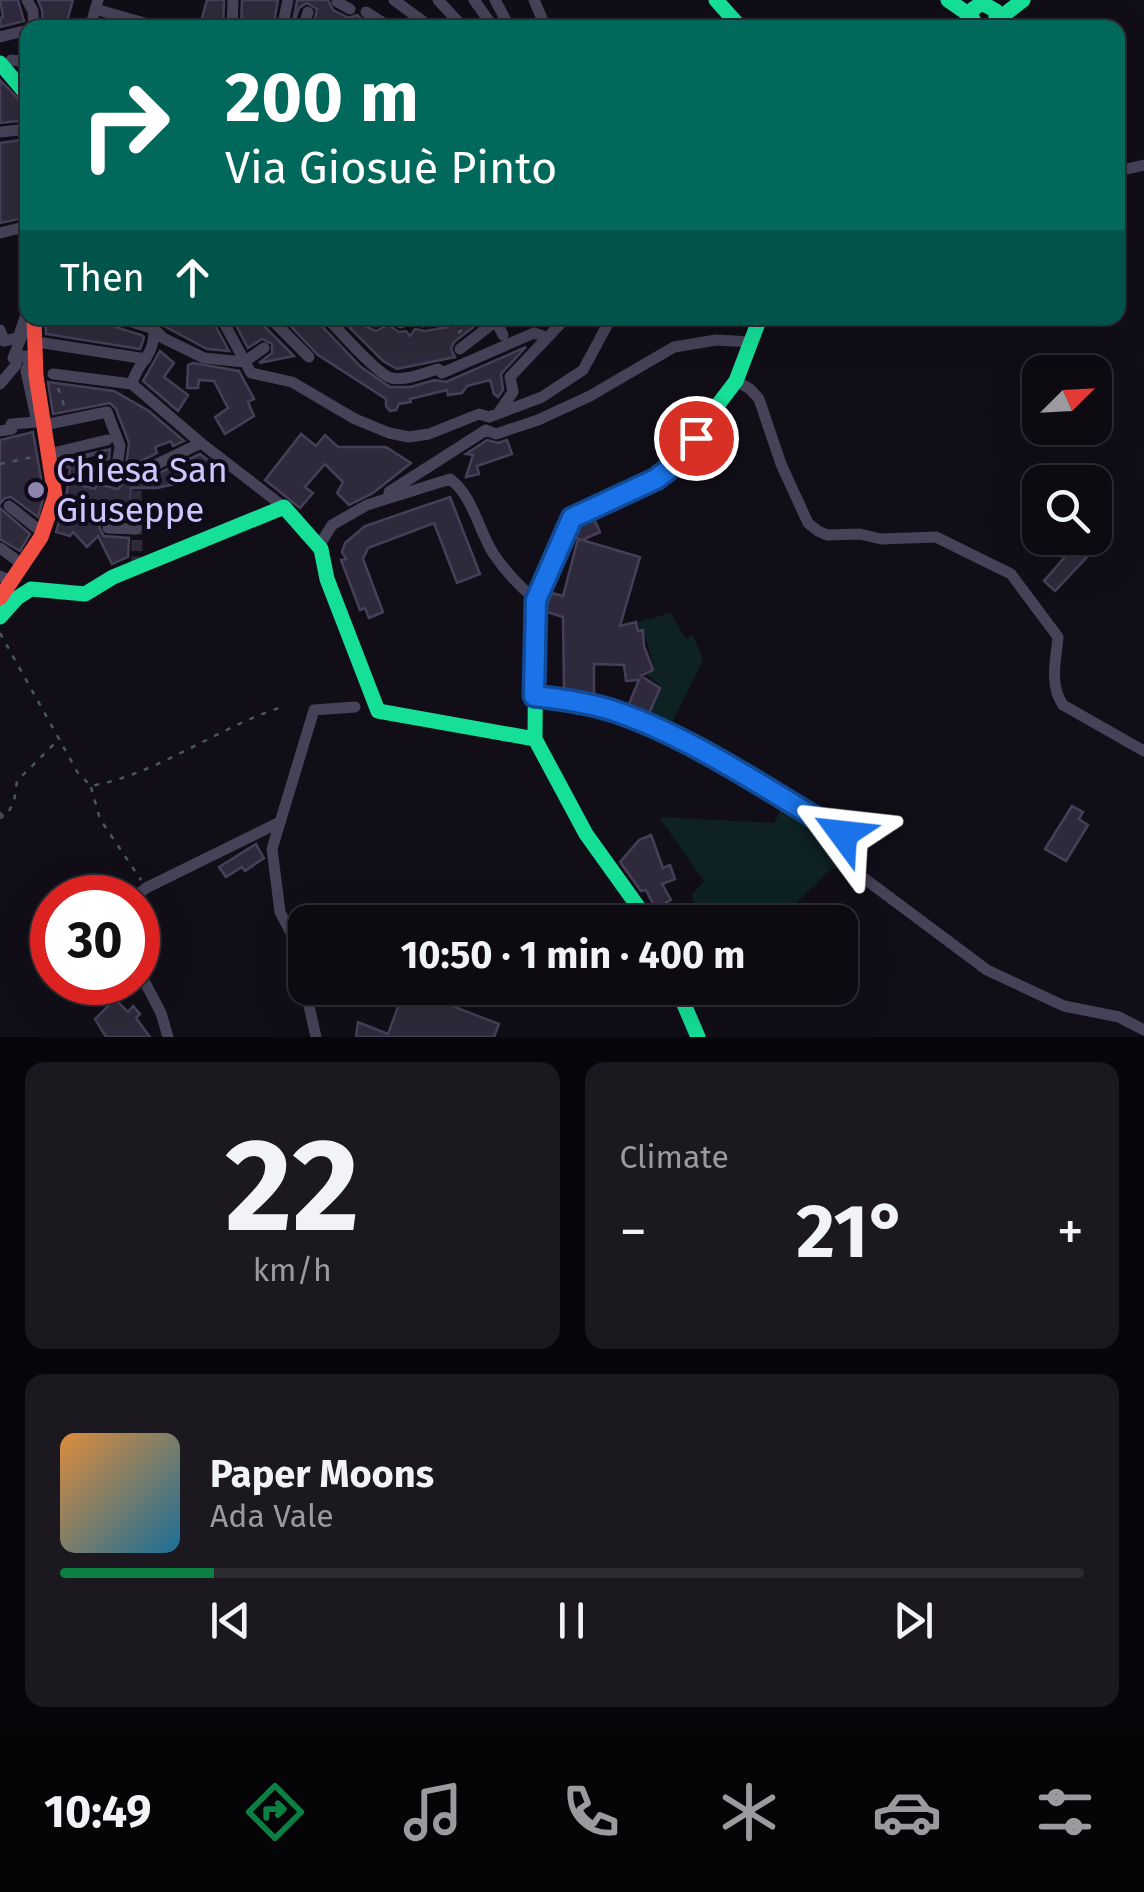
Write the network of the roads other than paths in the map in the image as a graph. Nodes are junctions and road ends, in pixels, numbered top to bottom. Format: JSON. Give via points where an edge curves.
{"nodes":[{"id":1,"x":338,"y":0,"type":"edge"},
{"id":2,"x":394,"y":0,"type":"edge"},
{"id":3,"x":438,"y":0,"type":"edge"},
{"id":4,"x":716,"y":0,"type":"edge"},
{"id":5,"x":948,"y":0,"type":"edge"},
{"id":6,"x":1010,"y":0,"type":"edge"},
{"id":7,"x":1022,"y":0,"type":"edge"},
{"id":8,"x":96,"y":5,"type":"edge"},
{"id":9,"x":350,"y":9,"type":"dead end"},
{"id":10,"x":308,"y":12,"type":"dead end"},
{"id":11,"x":366,"y":12,"type":"dead end"},
{"id":12,"x":980,"y":17,"type":"edge"},
{"id":13,"x":139,"y":20,"type":"edge"},
{"id":14,"x":306,"y":20,"type":"edge"},
{"id":15,"x":378,"y":20,"type":"edge"},
{"id":16,"x":421,"y":20,"type":"edge"},
{"id":17,"x":457,"y":20,"type":"edge"},
{"id":18,"x":734,"y":20,"type":"edge"},
{"id":19,"x":6,"y":62,"type":"edge"},
{"id":20,"x":20,"y":84,"type":"edge"},
{"id":21,"x":22,"y":325,"type":"edge"},
{"id":22,"x":28,"y":325,"type":"edge"},
{"id":23,"x":33,"y":325,"type":"edge"},
{"id":24,"x":141,"y":325,"type":"edge"},
{"id":25,"x":225,"y":325,"type":"edge"},
{"id":26,"x":277,"y":325,"type":"edge"},
{"id":27,"x":334,"y":325,"type":"edge"},
{"id":28,"x":488,"y":325,"type":"edge"},
{"id":29,"x":498,"y":325,"type":"edge"},
{"id":30,"x":543,"y":325,"type":"edge"},
{"id":31,"x":554,"y":325,"type":"edge"},
{"id":32,"x":607,"y":325,"type":"edge"},
{"id":33,"x":757,"y":325,"type":"edge"},
{"id":34,"x":154,"y":329,"type":"junction"},
{"id":35,"x":0,"y":330,"type":"edge"},
{"id":36,"x":502,"y":335,"type":"dead end"},
{"id":37,"x":540,"y":335,"type":"junction"},
{"id":38,"x":751,"y":342,"type":"junction"},
{"id":39,"x":264,"y":348,"type":"dead end"},
{"id":40,"x":460,"y":348,"type":"dead end"},
{"id":41,"x":39,"y":349,"type":"junction"},
{"id":42,"x":0,"y":351,"type":"edge"},
{"id":43,"x":16,"y":351,"type":"junction"},
{"id":44,"x":308,"y":357,"type":"dead end"},
{"id":45,"x":146,"y":359,"type":"junction"},
{"id":46,"x":244,"y":362,"type":"junction"},
{"id":47,"x":53,"y":374,"type":"road end"},
{"id":48,"x":736,"y":381,"type":"junction"},
{"id":49,"x":0,"y":382,"type":"edge"},
{"id":50,"x":132,"y":384,"type":"junction"},
{"id":51,"x":491,"y":420,"type":"junction"},
{"id":52,"x":44,"y":425,"type":"junction"},
{"id":53,"x":0,"y":431,"type":"edge"},
{"id":54,"x":107,"y":440,"type":"dead end"},
{"id":55,"x":201,"y":443,"type":"junction"},
{"id":56,"x":49,"y":454,"type":"junction"},
{"id":57,"x":136,"y":474,"type":"dead end"},
{"id":58,"x":115,"y":480,"type":"dead end"},
{"id":59,"x":367,"y":505,"type":"junction"},
{"id":60,"x":9,"y":506,"type":"dead end"},
{"id":61,"x":284,"y":507,"type":"junction"},
{"id":62,"x":108,"y":528,"type":"dead end"},
{"id":63,"x":136,"y":529,"type":"dead end"},
{"id":64,"x":44,"y":534,"type":"junction"},
{"id":65,"x":319,"y":546,"type":"junction"},
{"id":66,"x":0,"y":548,"type":"edge"},
{"id":67,"x":23,"y":565,"type":"junction"},
{"id":68,"x":0,"y":598,"type":"edge"},
{"id":69,"x":536,"y":600,"type":"junction"},
{"id":70,"x":0,"y":617,"type":"edge"},
{"id":71,"x":534,"y":696,"type":"junction"},
{"id":72,"x":356,"y":708,"type":"dead end"},
{"id":73,"x":534,"y":739,"type":"junction"},
{"id":74,"x":1144,"y":751,"type":"edge"},
{"id":75,"x":280,"y":822,"type":"junction"},
{"id":76,"x":160,"y":881,"type":"edge"},
{"id":77,"x":637,"y":905,"type":"edge"},
{"id":78,"x":288,"y":926,"type":"edge"},
{"id":79,"x":157,"y":1005,"type":"edge"},
{"id":80,"x":309,"y":1005,"type":"edge"},
{"id":81,"x":685,"y":1005,"type":"edge"},
{"id":82,"x":1144,"y":1030,"type":"edge"},
{"id":83,"x":168,"y":1037,"type":"edge"},
{"id":84,"x":316,"y":1037,"type":"edge"},
{"id":85,"x":698,"y":1037,"type":"edge"}],
"edges":[{"from":1,"to":9,"type":"street"},
{"from":2,"to":16,"type":"street"},
{"from":3,"to":17,"type":"street"},
{"from":4,"to":18,"type":"street"},
{"from":5,"to":12,"type":"street"},
{"from":6,"to":12,"type":"street"},
{"from":7,"to":12,"type":"street"},
{"from":8,"to":13,"type":"street"},
{"from":10,"to":14,"type":"street"},
{"from":11,"to":15,"type":"street"},
{"from":19,"to":20,"type":"street"},
{"from":21,"to":35,"type":"street","via":[[18,338],[4,341]]},
{"from":22,"to":43,"type":"street"},
{"from":23,"to":41,"type":"street"},
{"from":24,"to":34,"type":"street"},
{"from":25,"to":46,"type":"street"},
{"from":26,"to":44,"type":"street"},
{"from":27,"to":37,"type":"street","via":[[384,375],[403,379],[459,368]]},
{"from":28,"to":40,"type":"street"},
{"from":29,"to":36,"type":"street"},
{"from":30,"to":37,"type":"street"},
{"from":31,"to":37,"type":"street"},
{"from":32,"to":51,"type":"street","via":[[583,370]]},
{"from":33,"to":38,"type":"street"},
{"from":34,"to":45,"type":"street"},
{"from":34,"to":46,"type":"street","via":[[204,358]]},
{"from":37,"to":51,"type":"street","via":[[510,377],[513,392]]},
{"from":38,"to":48,"type":"street"},
{"from":38,"to":51,"type":"street","via":[[674,347],[538,420],[496,434]]},
{"from":39,"to":46,"type":"street"},
{"from":41,"to":43,"type":"street"},
{"from":41,"to":45,"type":"street"},
{"from":41,"to":52,"type":"street"},
{"from":42,"to":43,"type":"street"},
{"from":43,"to":49,"type":"street"},
{"from":45,"to":50,"type":"street"},
{"from":46,"to":51,"type":"street","via":[[251,373],[292,382],[388,433],[429,434],[479,414]]},
{"from":47,"to":50,"type":"street"},
{"from":48,"to":69,"type":"street","via":[[669,469],[572,518]]},
{"from":48,"to":74,"type":"street","via":[[759,400],[808,523],[827,534],[936,537],[1012,574],[1058,637],[1058,699]]},
{"from":49,"to":53,"type":"street","via":[[18,356],[27,356],[37,422]]},
{"from":50,"to":55,"type":"street"},
{"from":51,"to":59,"type":"street"},
{"from":52,"to":56,"type":"street"},
{"from":52,"to":58,"type":"street","via":[[106,412],[120,446]]},
{"from":54,"to":56,"type":"street"},
{"from":55,"to":57,"type":"street"},
{"from":55,"to":61,"type":"street"},
{"from":56,"to":64,"type":"street","via":[[55,496]]},
{"from":59,"to":65,"type":"street","via":[[332,525]]},
{"from":59,"to":69,"type":"street","via":[[450,479],[461,486],[493,553]]},
{"from":60,"to":64,"type":"street"},
{"from":61,"to":65,"type":"street"},
{"from":61,"to":70,"type":"street","via":[[84,594],[31,590]]},
{"from":62,"to":63,"type":"street"},
{"from":64,"to":67,"type":"street"},
{"from":65,"to":73,"type":"street","via":[[378,711]]},
{"from":66,"to":67,"type":"street"},
{"from":67,"to":68,"type":"street"},
{"from":69,"to":71,"type":"street"},
{"from":71,"to":73,"type":"street"},
{"from":71,"to":82,"type":"street","via":[[618,712],[680,740],[843,834],[857,873],[987,970],[1064,1006],[1119,1016]]},
{"from":72,"to":75,"type":"street","via":[[314,710]]},
{"from":73,"to":77,"type":"street","via":[[586,834]]},
{"from":75,"to":76,"type":"street"},
{"from":75,"to":78,"type":"street","via":[[272,849],[274,884]]},
{"from":79,"to":83,"type":"street"},
{"from":80,"to":84,"type":"street"},
{"from":81,"to":85,"type":"street"}]}
